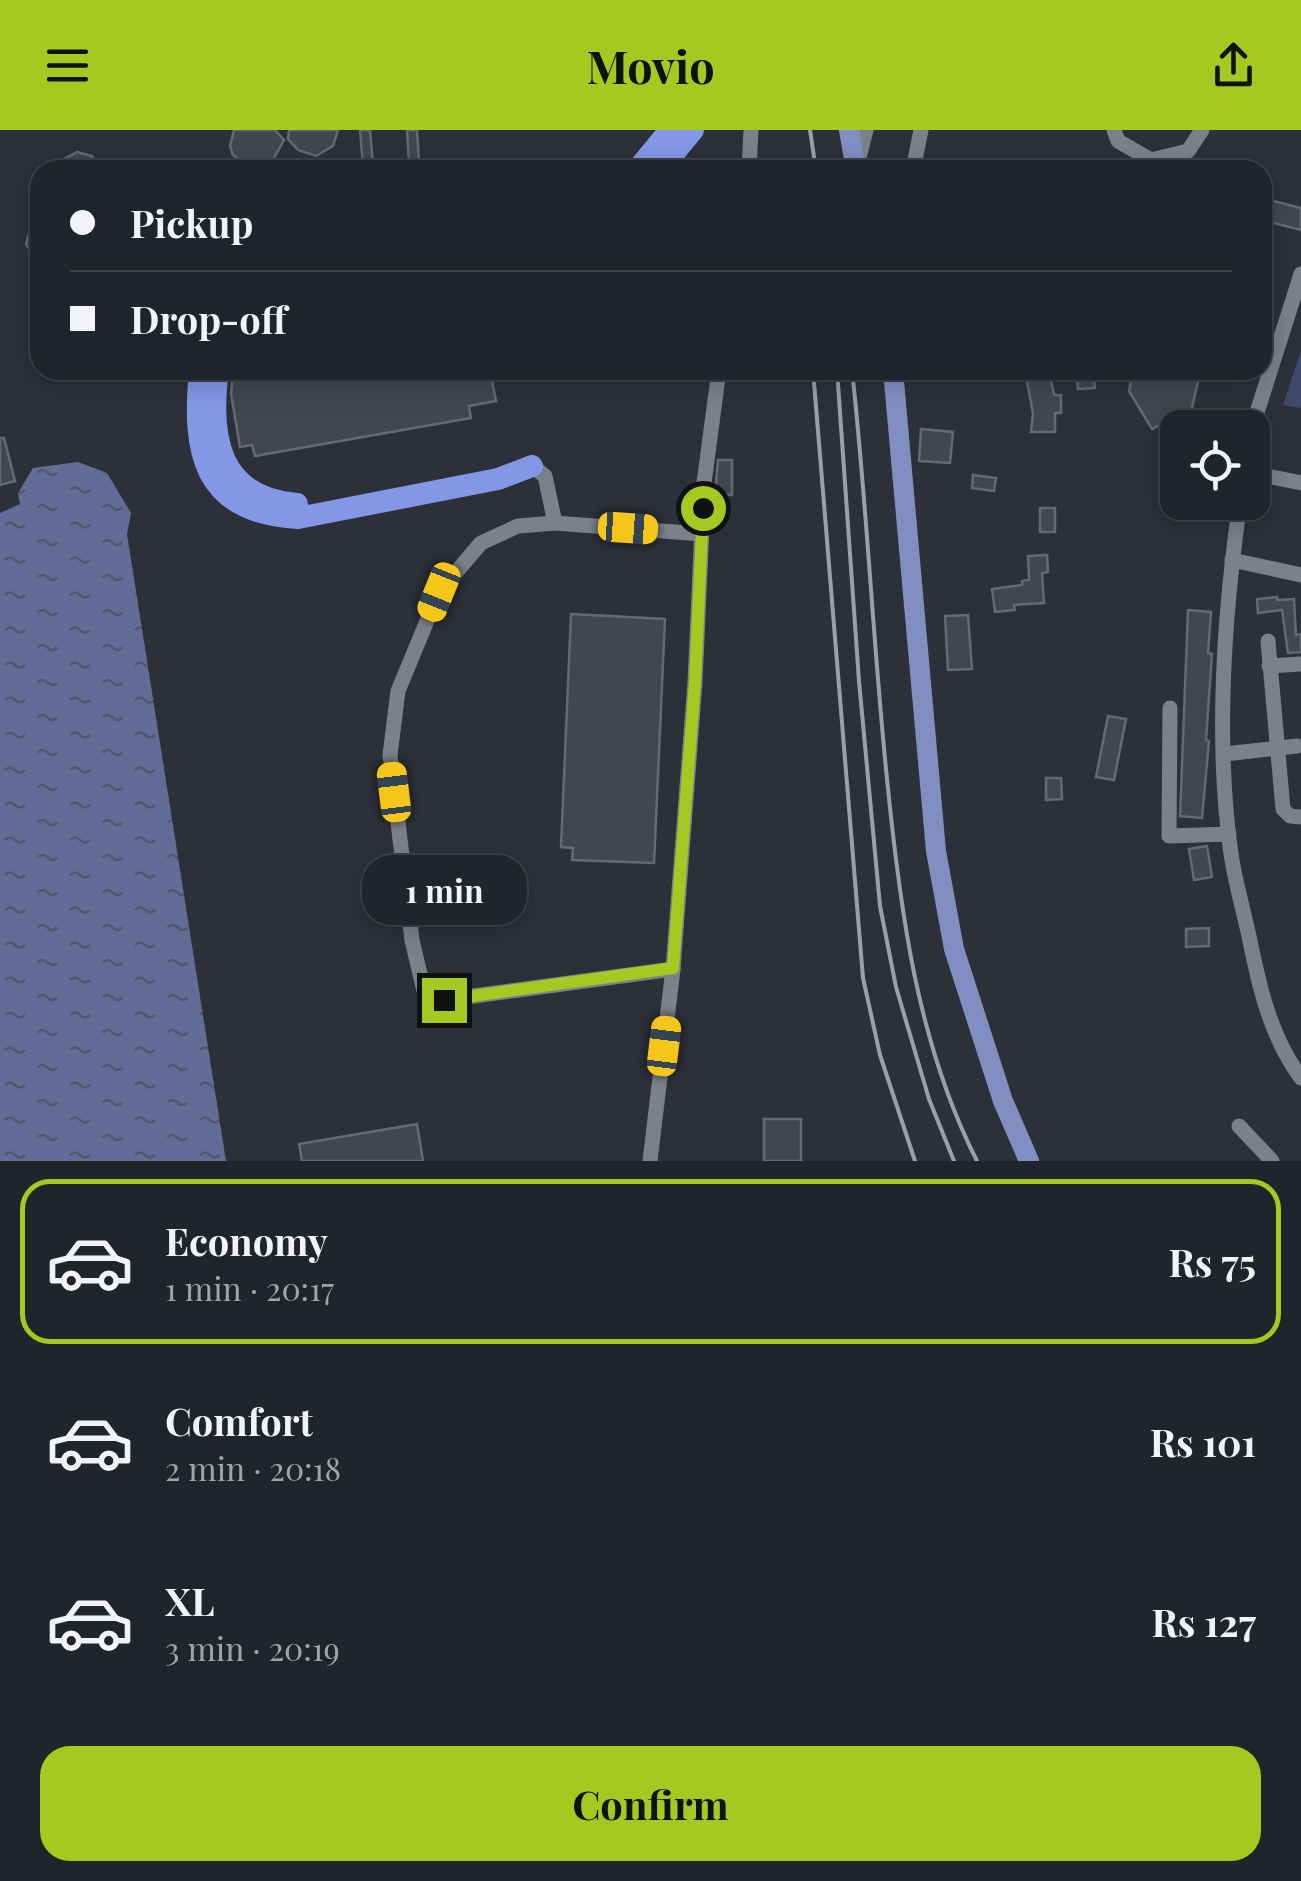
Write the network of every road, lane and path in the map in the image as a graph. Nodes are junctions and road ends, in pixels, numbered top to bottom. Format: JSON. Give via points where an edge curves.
{"nodes":[{"id":1,"x":670,"y":130,"type":"edge"},
{"id":2,"x":693,"y":130,"type":"edge"},
{"id":3,"x":751,"y":130,"type":"edge"},
{"id":4,"x":849,"y":130,"type":"edge"},
{"id":5,"x":866,"y":130,"type":"edge"},
{"id":6,"x":921,"y":130,"type":"edge"},
{"id":7,"x":1114,"y":130,"type":"edge"},
{"id":8,"x":1202,"y":130,"type":"edge"},
{"id":9,"x":645,"y":160,"type":"edge"},
{"id":10,"x":668,"y":160,"type":"edge"},
{"id":11,"x":750,"y":160,"type":"edge"},
{"id":12,"x":854,"y":160,"type":"edge"},
{"id":13,"x":858,"y":160,"type":"edge"},
{"id":14,"x":915,"y":160,"type":"edge"},
{"id":15,"x":1301,"y":274,"type":"edge"},
{"id":16,"x":1272,"y":365,"type":"edge"},
{"id":17,"x":199,"y":380,"type":"edge"},
{"id":18,"x":217,"y":380,"type":"edge"},
{"id":19,"x":718,"y":380,"type":"edge"},
{"id":20,"x":894,"y":380,"type":"edge"},
{"id":21,"x":1267,"y":380,"type":"edge"},
{"id":22,"x":1258,"y":410,"type":"edge"},
{"id":23,"x":532,"y":466,"type":"junction"},
{"id":24,"x":1270,"y":477,"type":"edge"},
{"id":25,"x":1301,"y":483,"type":"edge"},
{"id":26,"x":1238,"y":520,"type":"edge"},
{"id":27,"x":554,"y":522,"type":"junction"},
{"id":28,"x":702,"y":534,"type":"junction"},
{"id":29,"x":1232,"y":560,"type":"junction"},
{"id":30,"x":1301,"y":575,"type":"edge"},
{"id":31,"x":1268,"y":641,"type":"dead end"},
{"id":32,"x":1300,"y":664,"type":"edge"},
{"id":33,"x":1269,"y":666,"type":"junction"},
{"id":34,"x":1170,"y":708,"type":"dead end"},
{"id":35,"x":1297,"y":746,"type":"dead end"},
{"id":36,"x":1275,"y":748,"type":"junction"},
{"id":37,"x":1224,"y":754,"type":"junction"},
{"id":38,"x":1301,"y":818,"type":"edge"},
{"id":39,"x":1229,"y":834,"type":"junction"},
{"id":40,"x":673,"y":968,"type":"junction"},
{"id":41,"x":1301,"y":1078,"type":"edge"},
{"id":42,"x":1238,"y":1126,"type":"dead end"},
{"id":43,"x":650,"y":1161,"type":"edge"},
{"id":44,"x":1029,"y":1161,"type":"edge"},
{"id":45,"x":1272,"y":1161,"type":"edge"}],
"edges":[{"from":1,"to":9,"type":"highway"},
{"from":2,"to":10,"type":"highway"},
{"from":3,"to":11,"type":"street"},
{"from":4,"to":12,"type":"main road"},
{"from":5,"to":13,"type":"street"},
{"from":6,"to":14,"type":"street"},
{"from":7,"to":8,"type":"street","via":[[1118,140],[1150,160],[1188,151]]},
{"from":15,"to":16,"type":"street"},
{"from":17,"to":23,"type":"highway","via":[[199,443],[210,473],[243,508],[269,516],[298,518],[498,479]]},
{"from":18,"to":23,"type":"highway","via":[[217,442],[229,472],[248,491],[274,502],[296,504],[495,466]]},
{"from":19,"to":28,"type":"street"},
{"from":20,"to":44,"type":"main road","via":[[936,851],[954,949]]},
{"from":21,"to":22,"type":"street"},
{"from":23,"to":27,"type":"street","via":[[545,476]]},
{"from":24,"to":25,"type":"street"},
{"from":26,"to":29,"type":"street"},
{"from":27,"to":28,"type":"street"},
{"from":27,"to":40,"type":"street","via":[[518,526],[481,543],[439,592],[398,691],[390,755],[424,991],[444,1000]]},
{"from":28,"to":40,"type":"street"},
{"from":29,"to":30,"type":"street"},
{"from":29,"to":37,"type":"street"},
{"from":31,"to":33,"type":"street"},
{"from":32,"to":33,"type":"street"},
{"from":33,"to":36,"type":"street"},
{"from":34,"to":39,"type":"street","via":[[1169,836]]},
{"from":35,"to":36,"type":"street"},
{"from":36,"to":37,"type":"street"},
{"from":36,"to":38,"type":"street","via":[[1282,810]]},
{"from":37,"to":39,"type":"street"},
{"from":39,"to":41,"type":"street","via":[[1260,991]]},
{"from":40,"to":43,"type":"street"},
{"from":42,"to":45,"type":"street"}]}
